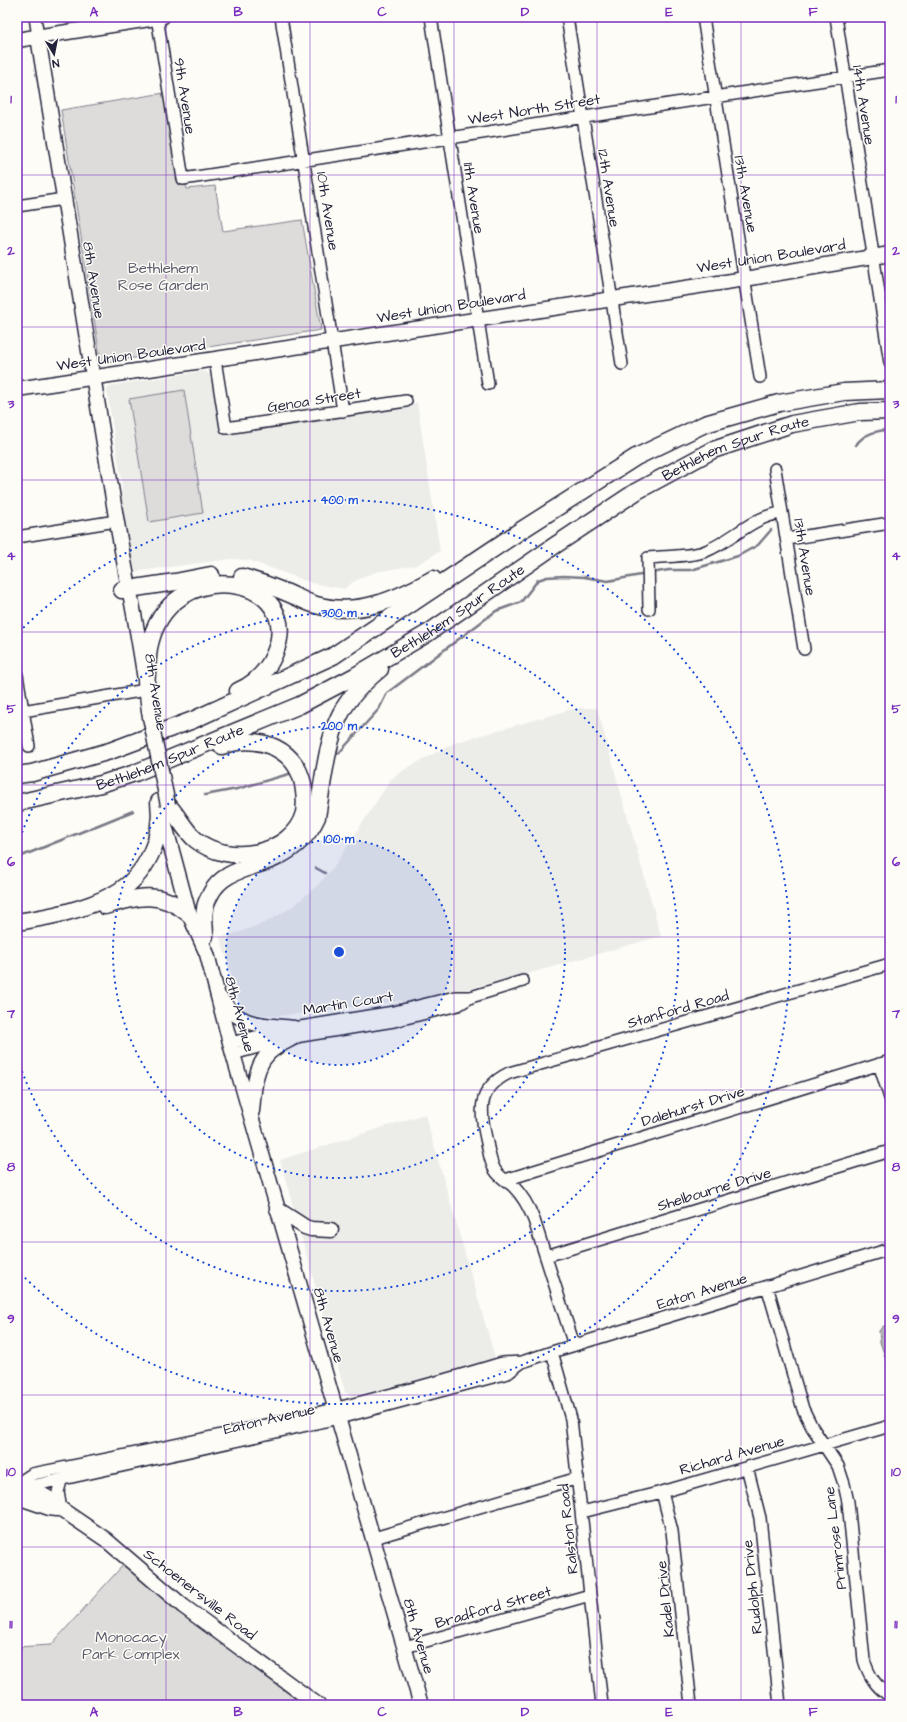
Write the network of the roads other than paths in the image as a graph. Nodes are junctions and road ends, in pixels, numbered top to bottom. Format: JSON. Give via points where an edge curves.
{"nodes":[{"id":1,"x":35,"y":17,"type":"edge"},
{"id":2,"x":159,"y":17,"type":"edge"},
{"id":3,"x":280,"y":17,"type":"edge"},
{"id":4,"x":431,"y":17,"type":"edge"},
{"id":5,"x":567,"y":17,"type":"edge"},
{"id":6,"x":703,"y":17,"type":"edge"},
{"id":7,"x":836,"y":17,"type":"edge"},
{"id":8,"x":38,"y":37,"type":"junction"},
{"id":9,"x":17,"y":40,"type":"edge"},
{"id":10,"x":890,"y":70,"type":"edge"},
{"id":11,"x":845,"y":76,"type":"junction"},
{"id":12,"x":715,"y":96,"type":"junction"},
{"id":13,"x":582,"y":117,"type":"junction"},
{"id":14,"x":450,"y":138,"type":"junction"},
{"id":15,"x":304,"y":160,"type":"junction"},
{"id":16,"x":183,"y":179,"type":"joint"},
{"id":17,"x":64,"y":199,"type":"junction"},
{"id":18,"x":17,"y":206,"type":"edge"},
{"id":19,"x":890,"y":254,"type":"edge"},
{"id":20,"x":874,"y":257,"type":"junction"},
{"id":21,"x":745,"y":278,"type":"junction"},
{"id":22,"x":612,"y":298,"type":"junction"},
{"id":23,"x":477,"y":318,"type":"junction"},
{"id":24,"x":333,"y":341,"type":"junction"},
{"id":25,"x":215,"y":360,"type":"junction"},
{"id":26,"x":890,"y":363,"type":"edge"},
{"id":27,"x":622,"y":364,"type":"dead end"},
{"id":28,"x":760,"y":377,"type":"dead end"},
{"id":29,"x":92,"y":378,"type":"junction"},
{"id":30,"x":488,"y":384,"type":"dead end"},
{"id":31,"x":17,"y":389,"type":"edge"},
{"id":32,"x":890,"y":390,"type":"edge"},
{"id":33,"x":406,"y":401,"type":"dead end"},
{"id":34,"x":343,"y":411,"type":"junction"},
{"id":35,"x":890,"y":411,"type":"edge"},
{"id":36,"x":775,"y":469,"type":"dead end"},
{"id":37,"x":782,"y":513,"type":"junction"},
{"id":38,"x":116,"y":522,"type":"junction"},
{"id":39,"x":890,"y":523,"type":"edge"},
{"id":40,"x":520,"y":531,"type":"junction"},
{"id":41,"x":17,"y":537,"type":"edge"},
{"id":42,"x":787,"y":539,"type":"junction"},
{"id":43,"x":207,"y":585,"type":"junction"},
{"id":44,"x":127,"y":594,"type":"junction"},
{"id":45,"x":649,"y":609,"type":"dead end"},
{"id":46,"x":428,"y":633,"type":"junction"},
{"id":47,"x":804,"y":649,"type":"dead end"},
{"id":48,"x":17,"y":675,"type":"edge"},
{"id":49,"x":142,"y":691,"type":"junction"},
{"id":50,"x":20,"y":712,"type":"edge"},
{"id":51,"x":29,"y":746,"type":"dead end"},
{"id":52,"x":110,"y":751,"type":"junction"},
{"id":53,"x":135,"y":773,"type":"junction"},
{"id":54,"x":17,"y":775,"type":"edge"},
{"id":55,"x":20,"y":803,"type":"edge"},
{"id":56,"x":164,"y":803,"type":"junction"},
{"id":57,"x":17,"y":922,"type":"edge"},
{"id":58,"x":199,"y":923,"type":"junction"},
{"id":59,"x":17,"y":932,"type":"edge"},
{"id":60,"x":890,"y":964,"type":"edge"},
{"id":61,"x":523,"y":981,"type":"dead end"},
{"id":62,"x":218,"y":994,"type":"junction"},
{"id":63,"x":295,"y":1032,"type":"junction"},
{"id":64,"x":232,"y":1049,"type":"junction"},
{"id":65,"x":885,"y":1062,"type":"edge"},
{"id":66,"x":890,"y":1098,"type":"edge"},
{"id":67,"x":251,"y":1117,"type":"junction"},
{"id":68,"x":890,"y":1150,"type":"edge"},
{"id":69,"x":505,"y":1180,"type":"junction"},
{"id":70,"x":277,"y":1209,"type":"junction"},
{"id":71,"x":332,"y":1230,"type":"dead end"},
{"id":72,"x":890,"y":1249,"type":"edge"},
{"id":73,"x":546,"y":1256,"type":"junction"},
{"id":74,"x":767,"y":1286,"type":"junction"},
{"id":75,"x":574,"y":1345,"type":"junction"},
{"id":76,"x":552,"y":1352,"type":"junction"},
{"id":77,"x":338,"y":1413,"type":"junction"},
{"id":78,"x":890,"y":1426,"type":"edge"},
{"id":79,"x":825,"y":1444,"type":"junction"},
{"id":80,"x":747,"y":1467,"type":"junction"},
{"id":81,"x":578,"y":1478,"type":"junction"},
{"id":82,"x":63,"y":1479,"type":"junction"},
{"id":83,"x":17,"y":1484,"type":"edge"},
{"id":84,"x":662,"y":1492,"type":"junction"},
{"id":85,"x":17,"y":1497,"type":"edge"},
{"id":86,"x":61,"y":1509,"type":"junction"},
{"id":87,"x":582,"y":1512,"type":"junction"},
{"id":88,"x":374,"y":1538,"type":"junction"},
{"id":89,"x":590,"y":1595,"type":"junction"},
{"id":90,"x":405,"y":1647,"type":"junction"},
{"id":91,"x":890,"y":1696,"type":"edge"},
{"id":92,"x":318,"y":1705,"type":"edge"},
{"id":93,"x":421,"y":1705,"type":"edge"},
{"id":94,"x":602,"y":1705,"type":"edge"},
{"id":95,"x":691,"y":1705,"type":"edge"},
{"id":96,"x":780,"y":1705,"type":"edge"}],
"edges":[{"from":1,"to":8,"type":"street","name":"8th Avenue"},
{"from":2,"to":8,"type":"main road"},
{"from":2,"to":16,"type":"street","name":"9th Avenue"},
{"from":3,"to":15,"type":"street","name":"10th Avenue"},
{"from":4,"to":14,"type":"street","name":"11th Avenue"},
{"from":5,"to":13,"type":"street","name":"12th Avenue"},
{"from":6,"to":12,"type":"street","name":"13th Avenue"},
{"from":7,"to":11,"type":"street","name":"14th Avenue"},
{"from":8,"to":9,"type":"main road"},
{"from":8,"to":17,"type":"main road","name":"8th Avenue"},
{"from":10,"to":11,"type":"street","name":"West North Street"},
{"from":11,"to":12,"type":"street","name":"West North Street"},
{"from":11,"to":20,"type":"street","name":"14th Avenue"},
{"from":12,"to":13,"type":"street","name":"West North Street"},
{"from":12,"to":21,"type":"street","name":"13th Avenue"},
{"from":13,"to":14,"type":"street","name":"West North Street"},
{"from":13,"to":22,"type":"street","name":"12th Avenue"},
{"from":14,"to":15,"type":"street","name":"West North Street"},
{"from":14,"to":23,"type":"street","name":"11th Avenue"},
{"from":15,"to":16,"type":"street","name":"West North Street"},
{"from":15,"to":24,"type":"street","name":"10th Avenue"},
{"from":17,"to":18,"type":"street"},
{"from":17,"to":29,"type":"main road","name":"8th Avenue"},
{"from":19,"to":20,"type":"main road","name":"West Union Boulevard"},
{"from":20,"to":21,"type":"main road","name":"West Union Boulevard"},
{"from":20,"to":26,"type":"street","name":"14th Avenue"},
{"from":21,"to":22,"type":"main road","name":"West Union Boulevard"},
{"from":21,"to":28,"type":"street","name":"13th Avenue"},
{"from":22,"to":23,"type":"main road","name":"West Union Boulevard"},
{"from":22,"to":27,"type":"street","name":"12th Avenue"},
{"from":23,"to":24,"type":"main road","name":"West Union Boulevard"},
{"from":23,"to":30,"type":"street","name":"11th Avenue"},
{"from":24,"to":25,"type":"main road","name":"West Union Boulevard"},
{"from":24,"to":34,"type":"street","name":"10th Avenue"},
{"from":25,"to":29,"type":"main road","name":"West Union Boulevard"},
{"from":25,"to":34,"type":"street","name":"Genoa Street","via":[[226,428]]},
{"from":29,"to":31,"type":"main road","name":"West Union Boulevard"},
{"from":29,"to":38,"type":"main road","name":"8th Avenue"},
{"from":32,"to":40,"type":"highway","name":"Bethlehem Spur Route","via":[[844,392],[779,403],[705,424],[636,458]]},
{"from":33,"to":34,"type":"street","name":"Genoa Street"},
{"from":35,"to":46,"type":"highway","name":"Bethlehem Spur Route","via":[[860,412],[792,424],[714,450],[637,491]]},
{"from":36,"to":37,"type":"street","name":"13th Avenue"},
{"from":37,"to":42,"type":"street","name":"13th Avenue"},
{"from":37,"to":45,"type":"street","via":[[760,519],[704,552],[649,564]]},
{"from":38,"to":41,"type":"street"},
{"from":38,"to":44,"type":"main road","name":"8th Avenue"},
{"from":39,"to":42,"type":"street"},
{"from":40,"to":44,"type":"highway","via":[[410,592],[351,610],[315,605],[272,586],[232,575],[212,575]]},
{"from":40,"to":52,"type":"highway","name":"Bethlehem Spur Route","via":[[333,656],[193,720]]},
{"from":42,"to":47,"type":"street","name":"13th Avenue"},
{"from":43,"to":44,"type":"highway"},
{"from":43,"to":49,"type":"highway","via":[[181,597],[162,617],[149,648]]},
{"from":43,"to":52,"type":"highway","via":[[226,583],[242,586],[258,593],[270,605],[276,617],[279,634],[272,659],[262,674],[243,689]]},
{"from":44,"to":49,"type":"main road","name":"8th Avenue"},
{"from":46,"to":53,"type":"highway","name":"Bethlehem Spur Route","via":[[300,705]]},
{"from":46,"to":58,"type":"highway","via":[[367,680],[345,705],[331,742],[317,817],[306,836],[276,858],[248,866],[222,879],[214,887]]},
{"from":48,"to":50,"type":"street"},
{"from":49,"to":50,"type":"street"},
{"from":49,"to":56,"type":"main road","name":"8th Avenue"},
{"from":50,"to":51,"type":"street"},
{"from":52,"to":54,"type":"highway","name":"Bethlehem Spur Route"},
{"from":53,"to":55,"type":"highway","name":"Bethlehem Spur Route"},
{"from":53,"to":56,"type":"highway","via":[[184,760],[232,743],[254,742],[272,746],[289,757],[303,783],[305,806],[296,828],[274,847],[249,853],[221,853],[197,841]]},
{"from":56,"to":57,"type":"highway","via":[[157,840],[148,859],[124,887],[115,894],[62,913]]},
{"from":56,"to":58,"type":"main road","name":"8th Avenue"},
{"from":58,"to":59,"type":"highway","via":[[167,900],[142,897]]},
{"from":58,"to":62,"type":"main road","name":"8th Avenue"},
{"from":60,"to":69,"type":"street","name":"Stanford Road","via":[[509,1073],[495,1081],[484,1097],[481,1112],[493,1166]]},
{"from":61,"to":63,"type":"street","name":"Martin Court","via":[[471,997],[454,997]]},
{"from":62,"to":63,"type":"main road","via":[[239,1018]]},
{"from":62,"to":64,"type":"main road","name":"8th Avenue"},
{"from":63,"to":64,"type":"street","name":"Martin Court"},
{"from":63,"to":67,"type":"main road","via":[[263,1060],[257,1076]]},
{"from":64,"to":67,"type":"main road","name":"8th Avenue"},
{"from":65,"to":66,"type":"street"},
{"from":65,"to":69,"type":"street","name":"Dalehurst Drive"},
{"from":67,"to":70,"type":"main road","name":"8th Avenue"},
{"from":68,"to":73,"type":"street","name":"Shelbourne Drive"},
{"from":69,"to":73,"type":"street","via":[[527,1204]]},
{"from":70,"to":71,"type":"main road","via":[[305,1227]]},
{"from":70,"to":77,"type":"main road","name":"8th Avenue"},
{"from":72,"to":74,"type":"street","name":"Eaton Avenue"},
{"from":73,"to":75,"type":"street"},
{"from":74,"to":75,"type":"street","name":"Eaton Avenue"},
{"from":74,"to":79,"type":"street","name":"Primrose Lane","via":[[803,1409]]},
{"from":75,"to":76,"type":"street","name":"Eaton Avenue"},
{"from":76,"to":77,"type":"street","name":"Eaton Avenue","via":[[522,1362],[502,1363]]},
{"from":76,"to":81,"type":"street","name":"Ralston Road","via":[[571,1419]]},
{"from":77,"to":82,"type":"street","name":"Eaton Avenue"},
{"from":77,"to":83,"type":"street","name":"Eaton Avenue","via":[[32,1474]]},
{"from":77,"to":88,"type":"main road","name":"8th Avenue"},
{"from":78,"to":79,"type":"street","name":"Richard Avenue"},
{"from":79,"to":80,"type":"street","name":"Richard Avenue"},
{"from":79,"to":91,"type":"street","name":"Primrose Lane","via":[[838,1466],[847,1493],[864,1660],[872,1679]]},
{"from":80,"to":84,"type":"street","name":"Richard Avenue"},
{"from":80,"to":96,"type":"street","name":"Rudolph Drive","via":[[760,1518]]},
{"from":81,"to":87,"type":"street","name":"Ralston Road"},
{"from":81,"to":88,"type":"street"},
{"from":82,"to":83,"type":"street","name":"Eaton Avenue","via":[[36,1484]]},
{"from":82,"to":86,"type":"street","via":[[60,1481],[58,1492]]},
{"from":83,"to":86,"type":"main road","name":"Schoenersville Road","via":[[34,1490]]},
{"from":84,"to":87,"type":"street","name":"Richard Avenue"},
{"from":84,"to":95,"type":"street","name":"Kadel Drive","via":[[672,1531]]},
{"from":85,"to":86,"type":"main road","name":"Schoenersville Road","via":[[49,1508]]},
{"from":86,"to":92,"type":"main road","name":"Schoenersville Road","via":[[110,1543],[189,1610]]},
{"from":87,"to":89,"type":"street","name":"Ralston Road"},
{"from":88,"to":90,"type":"main road","name":"8th Avenue"},
{"from":89,"to":90,"type":"street","name":"Bradford Street"},
{"from":89,"to":94,"type":"street","name":"Ralston Road"},
{"from":90,"to":93,"type":"main road","name":"8th Avenue"}]}
